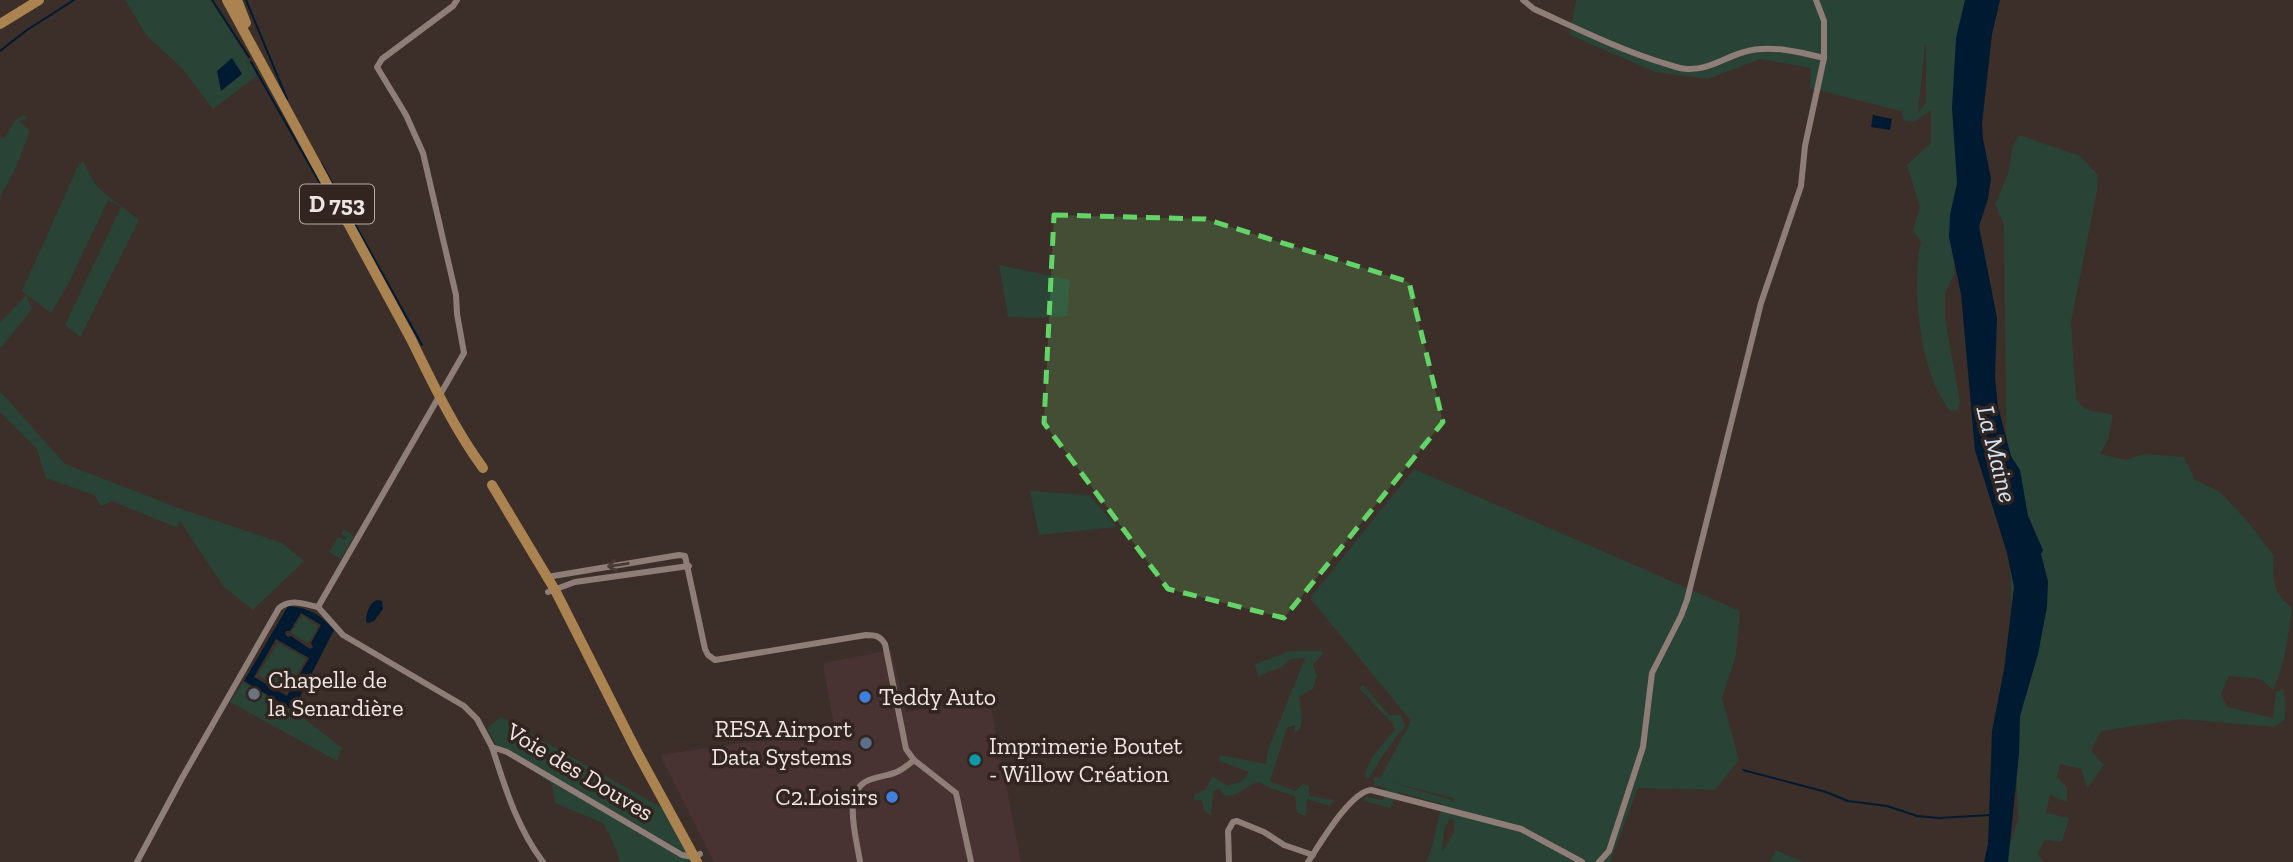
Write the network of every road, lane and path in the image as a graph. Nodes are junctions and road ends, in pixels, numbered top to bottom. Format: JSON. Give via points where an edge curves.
{"nodes":[{"id":1,"x":37,"y":0,"type":"edge"},
{"id":2,"x":227,"y":0,"type":"edge"},
{"id":3,"x":237,"y":0,"type":"edge"},
{"id":4,"x":457,"y":0,"type":"edge"},
{"id":5,"x":1523,"y":0,"type":"edge"},
{"id":6,"x":1816,"y":0,"type":"edge"},
{"id":7,"x":0,"y":24,"type":"edge"},
{"id":8,"x":1824,"y":58,"type":"junction"},
{"id":9,"x":263,"y":69,"type":"junction"},
{"id":10,"x":440,"y":392,"type":"junction"},
{"id":11,"x":492,"y":485,"type":"junction"},
{"id":12,"x":689,"y":566,"type":"junction"},
{"id":13,"x":547,"y":577,"type":"junction"},
{"id":14,"x":552,"y":591,"type":"junction"},
{"id":15,"x":318,"y":607,"type":"junction"},
{"id":16,"x":492,"y":747,"type":"junction"},
{"id":17,"x":914,"y":760,"type":"junction"},
{"id":18,"x":1313,"y":855,"type":"junction"},
{"id":19,"x":699,"y":859,"type":"edge"},
{"id":20,"x":137,"y":862,"type":"edge"},
{"id":21,"x":542,"y":862,"type":"edge"},
{"id":22,"x":860,"y":862,"type":"edge"},
{"id":23,"x":971,"y":862,"type":"edge"},
{"id":24,"x":1229,"y":862,"type":"edge"},
{"id":25,"x":1308,"y":862,"type":"edge"},
{"id":26,"x":1582,"y":862,"type":"edge"},
{"id":27,"x":1599,"y":862,"type":"edge"}],
"edges":[{"from":1,"to":7,"type":"main road"},
{"from":2,"to":9,"type":"main road","number":"D 753"},
{"from":3,"to":9,"type":"main road","number":"D 753"},
{"from":4,"to":10,"type":"street","via":[[377,67],[423,153],[456,295],[464,353]]},
{"from":5,"to":8,"type":"street","via":[[1614,45],[1684,69],[1758,49]]},
{"from":6,"to":8,"type":"street","via":[[1824,21]]},
{"from":8,"to":27,"type":"street","via":[[1801,186],[1761,303],[1692,582],[1681,616],[1652,673],[1643,747],[1609,851]]},
{"from":9,"to":10,"type":"main road","number":"D 753"},
{"from":10,"to":11,"type":"main road","number":"D 753"},
{"from":10,"to":15,"type":"street"},
{"from":11,"to":13,"type":"main road","number":"D 753"},
{"from":11,"to":14,"type":"main road","number":"D 753"},
{"from":12,"to":13,"type":"street","one_way":true,"via":[[685,556],[679,555]]},
{"from":12,"to":14,"type":"street","via":[[575,582]]},
{"from":12,"to":17,"type":"street","via":[[705,649],[715,660],[866,635],[881,638],[904,743]]},
{"from":13,"to":14,"type":"main road","number":"D 753"},
{"from":14,"to":19,"type":"main road","number":"D 753"},
{"from":15,"to":16,"type":"street","name":"Voie des Douves","via":[[343,635],[464,706]]},
{"from":15,"to":20,"type":"street","via":[[293,602],[276,613]]},
{"from":16,"to":19,"type":"street","name":"Voie des Douves","via":[[508,752],[682,855]]},
{"from":16,"to":21,"type":"street","via":[[516,815]]},
{"from":17,"to":22,"type":"street","via":[[898,774],[866,781],[855,793],[852,806]]},
{"from":17,"to":23,"type":"street","via":[[956,793]]},
{"from":18,"to":24,"type":"street","via":[[1237,821],[1228,831]]},
{"from":18,"to":25,"type":"street"},
{"from":18,"to":26,"type":"street","via":[[1349,804],[1371,790],[1521,829]]}]}
